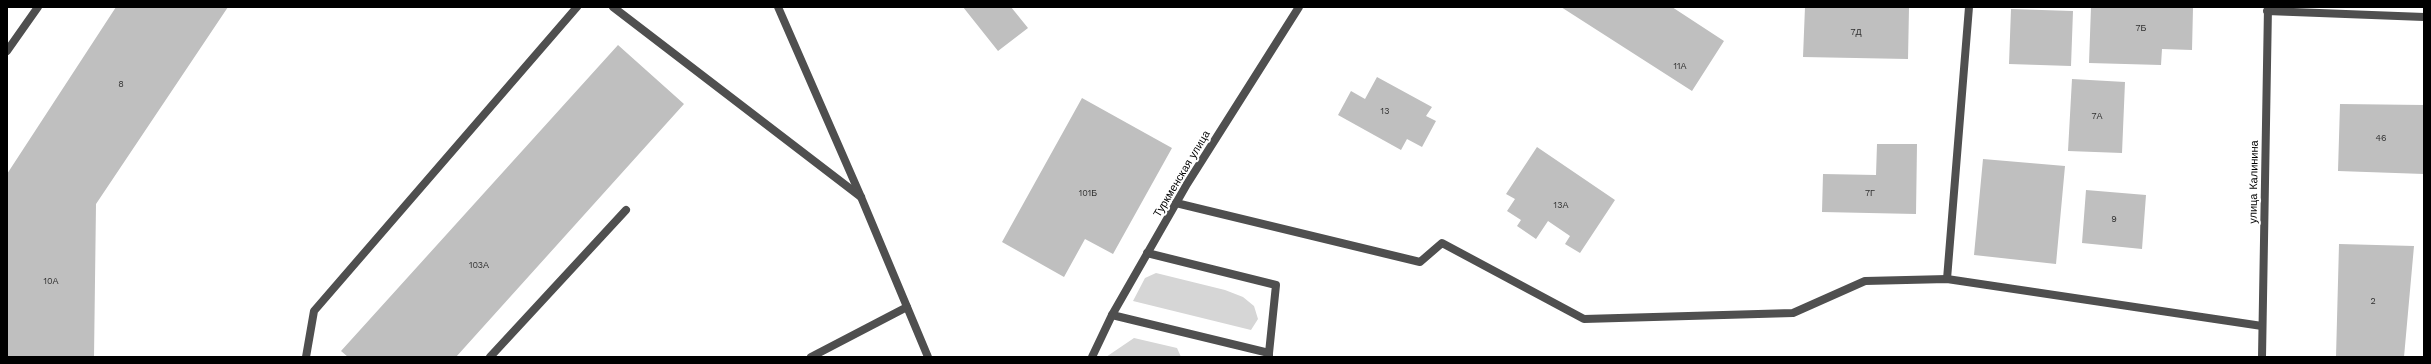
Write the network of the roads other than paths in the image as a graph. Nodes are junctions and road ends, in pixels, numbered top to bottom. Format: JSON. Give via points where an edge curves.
{"nodes":[{"id":1,"x":38,"y":7,"type":"edge"},
{"id":2,"x":577,"y":7,"type":"edge"},
{"id":3,"x":613,"y":7,"type":"edge"},
{"id":4,"x":778,"y":7,"type":"edge"},
{"id":5,"x":1299,"y":7,"type":"edge"},
{"id":6,"x":1969,"y":7,"type":"edge"},
{"id":7,"x":2268,"y":9,"type":"edge"},
{"id":8,"x":2424,"y":17,"type":"edge"},
{"id":9,"x":7,"y":51,"type":"edge"},
{"id":10,"x":861,"y":197,"type":"junction"},
{"id":11,"x":1176,"y":203,"type":"junction"},
{"id":12,"x":626,"y":210,"type":"dead end"},
{"id":13,"x":1147,"y":253,"type":"junction"},
{"id":14,"x":1947,"y":279,"type":"junction"},
{"id":15,"x":907,"y":307,"type":"junction"},
{"id":16,"x":1112,"y":315,"type":"junction"},
{"id":17,"x":2262,"y":326,"type":"junction"},
{"id":18,"x":1269,"y":355,"type":"edge"},
{"id":19,"x":306,"y":357,"type":"edge"},
{"id":20,"x":490,"y":357,"type":"edge"},
{"id":21,"x":811,"y":357,"type":"edge"},
{"id":22,"x":928,"y":357,"type":"edge"},
{"id":23,"x":1092,"y":357,"type":"edge"},
{"id":24,"x":2262,"y":357,"type":"edge"}],
"edges":[{"from":1,"to":9,"type":"street"},
{"from":2,"to":19,"type":"street","via":[[314,311]]},
{"from":3,"to":10,"type":"street"},
{"from":4,"to":10,"type":"street"},
{"from":5,"to":11,"type":"street","name":"Туркменская улица"},
{"from":6,"to":14,"type":"street"},
{"from":7,"to":8,"type":"street"},
{"from":7,"to":17,"type":"street","name":"улица Калинина"},
{"from":10,"to":15,"type":"street"},
{"from":11,"to":13,"type":"street","name":"Туркменская улица"},
{"from":11,"to":14,"type":"street","via":[[1420,262],[1442,243],[1584,319],[1793,313],[1865,281]]},
{"from":12,"to":20,"type":"street"},
{"from":13,"to":16,"type":"street","name":"Туркменская улица"},
{"from":13,"to":18,"type":"street","via":[[1276,286]]},
{"from":14,"to":17,"type":"street"},
{"from":15,"to":21,"type":"street"},
{"from":15,"to":22,"type":"street"},
{"from":16,"to":18,"type":"street"},
{"from":16,"to":23,"type":"street","name":"Туркменская улица"},
{"from":17,"to":24,"type":"street","name":"улица Калинина"}]}
